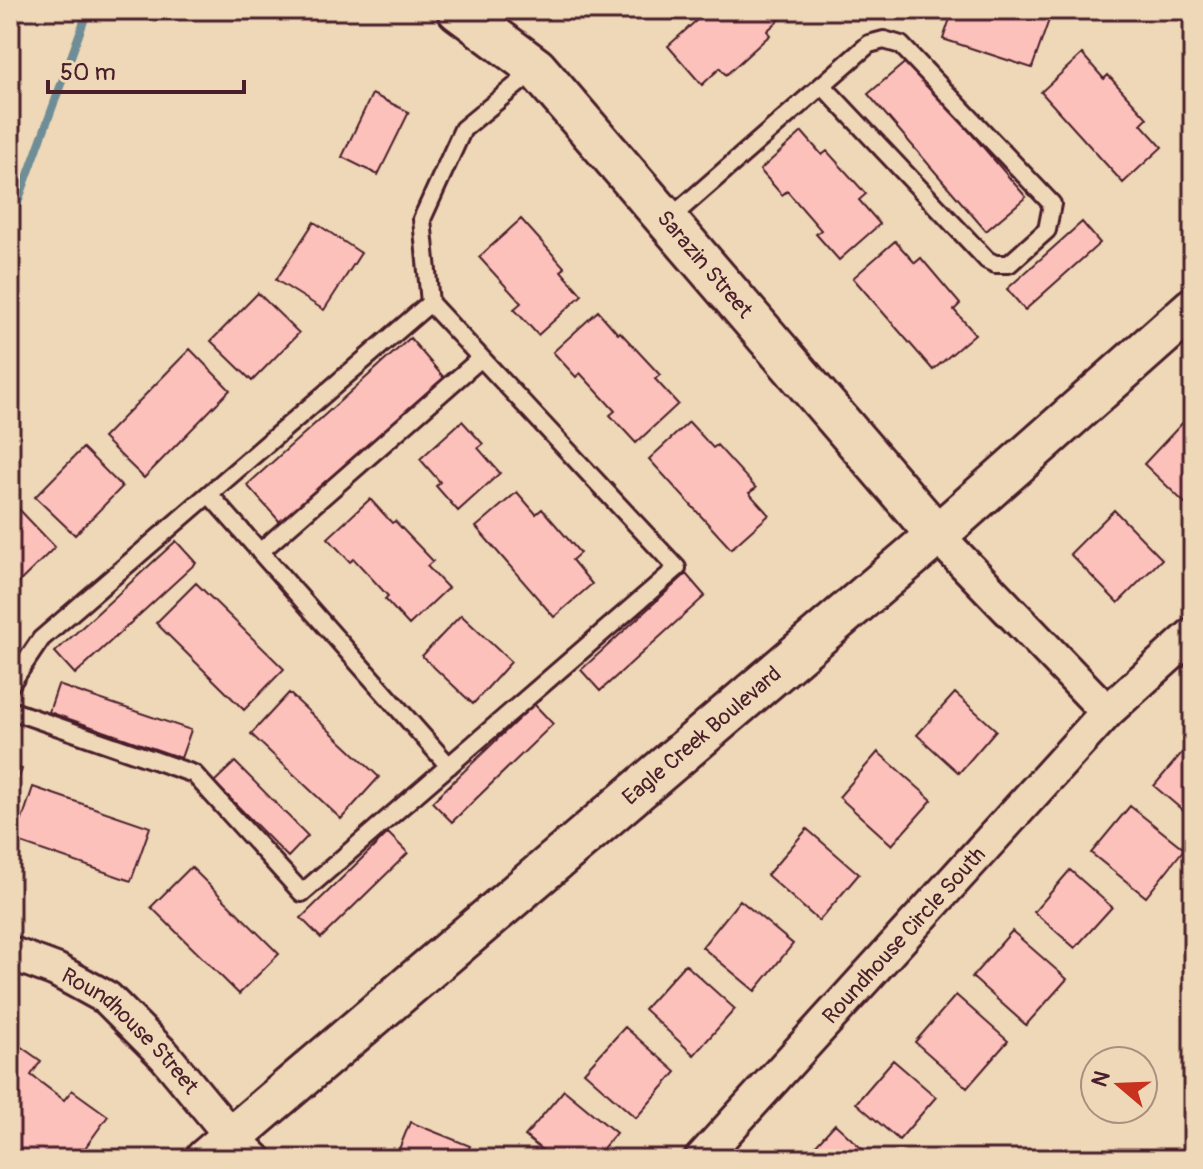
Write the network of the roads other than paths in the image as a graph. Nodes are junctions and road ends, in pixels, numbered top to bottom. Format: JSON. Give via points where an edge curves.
{"nodes":[{"id":1,"x":458,"y":10,"type":"edge"},
{"id":2,"x":536,"y":68,"type":"junction"},
{"id":3,"x":822,"y":85,"type":"junction"},
{"id":4,"x":667,"y":221,"type":"junction"},
{"id":5,"x":430,"y":303,"type":"junction"},
{"id":6,"x":1193,"y":308,"type":"edge"},
{"id":7,"x":481,"y":358,"type":"junction"},
{"id":8,"x":209,"y":494,"type":"junction"},
{"id":9,"x":937,"y":535,"type":"junction"},
{"id":10,"x":261,"y":551,"type":"junction"},
{"id":11,"x":1193,"y":634,"type":"edge"},
{"id":12,"x":10,"y":685,"type":"edge"},
{"id":13,"x":10,"y":710,"type":"edge"},
{"id":14,"x":1107,"y":712,"type":"junction"},
{"id":15,"x":449,"y":766,"type":"junction"},
{"id":16,"x":10,"y":953,"type":"edge"},
{"id":17,"x":231,"y":1151,"type":"edge"},
{"id":18,"x":701,"y":1159,"type":"edge"}],
"edges":[{"from":1,"to":2,"type":"street","name":"Sarazin Street"},
{"from":2,"to":4,"type":"street","name":"Sarazin Street"},
{"from":2,"to":5,"type":"lane","via":[[463,129],[422,219]]},
{"from":3,"to":3,"type":"lane","via":[[869,44],[884,40],[901,45],[1052,204],[1047,230],[1009,264],[987,260]]},
{"from":3,"to":4,"type":"lane"},
{"from":4,"to":9,"type":"street","name":"Sarazin Street"},
{"from":5,"to":7,"type":"lane"},
{"from":5,"to":8,"type":"lane"},
{"from":6,"to":9,"type":"street","name":"Eagle Creek Boulevard"},
{"from":7,"to":10,"type":"lane"},
{"from":7,"to":15,"type":"lane","via":[[677,568]]},
{"from":8,"to":10,"type":"lane"},
{"from":8,"to":12,"type":"lane","via":[[41,639]]},
{"from":9,"to":14,"type":"street"},
{"from":9,"to":17,"type":"street","name":"Eagle Creek Boulevard"},
{"from":10,"to":15,"type":"lane"},
{"from":11,"to":14,"type":"street","name":"Roundhouse Circle South"},
{"from":13,"to":15,"type":"lane","via":[[194,774],[302,893]]},
{"from":14,"to":18,"type":"street","name":"Roundhouse Circle South"},
{"from":16,"to":17,"type":"street","name":"Roundhouse Street","via":[[107,998],[165,1056]]}]}
